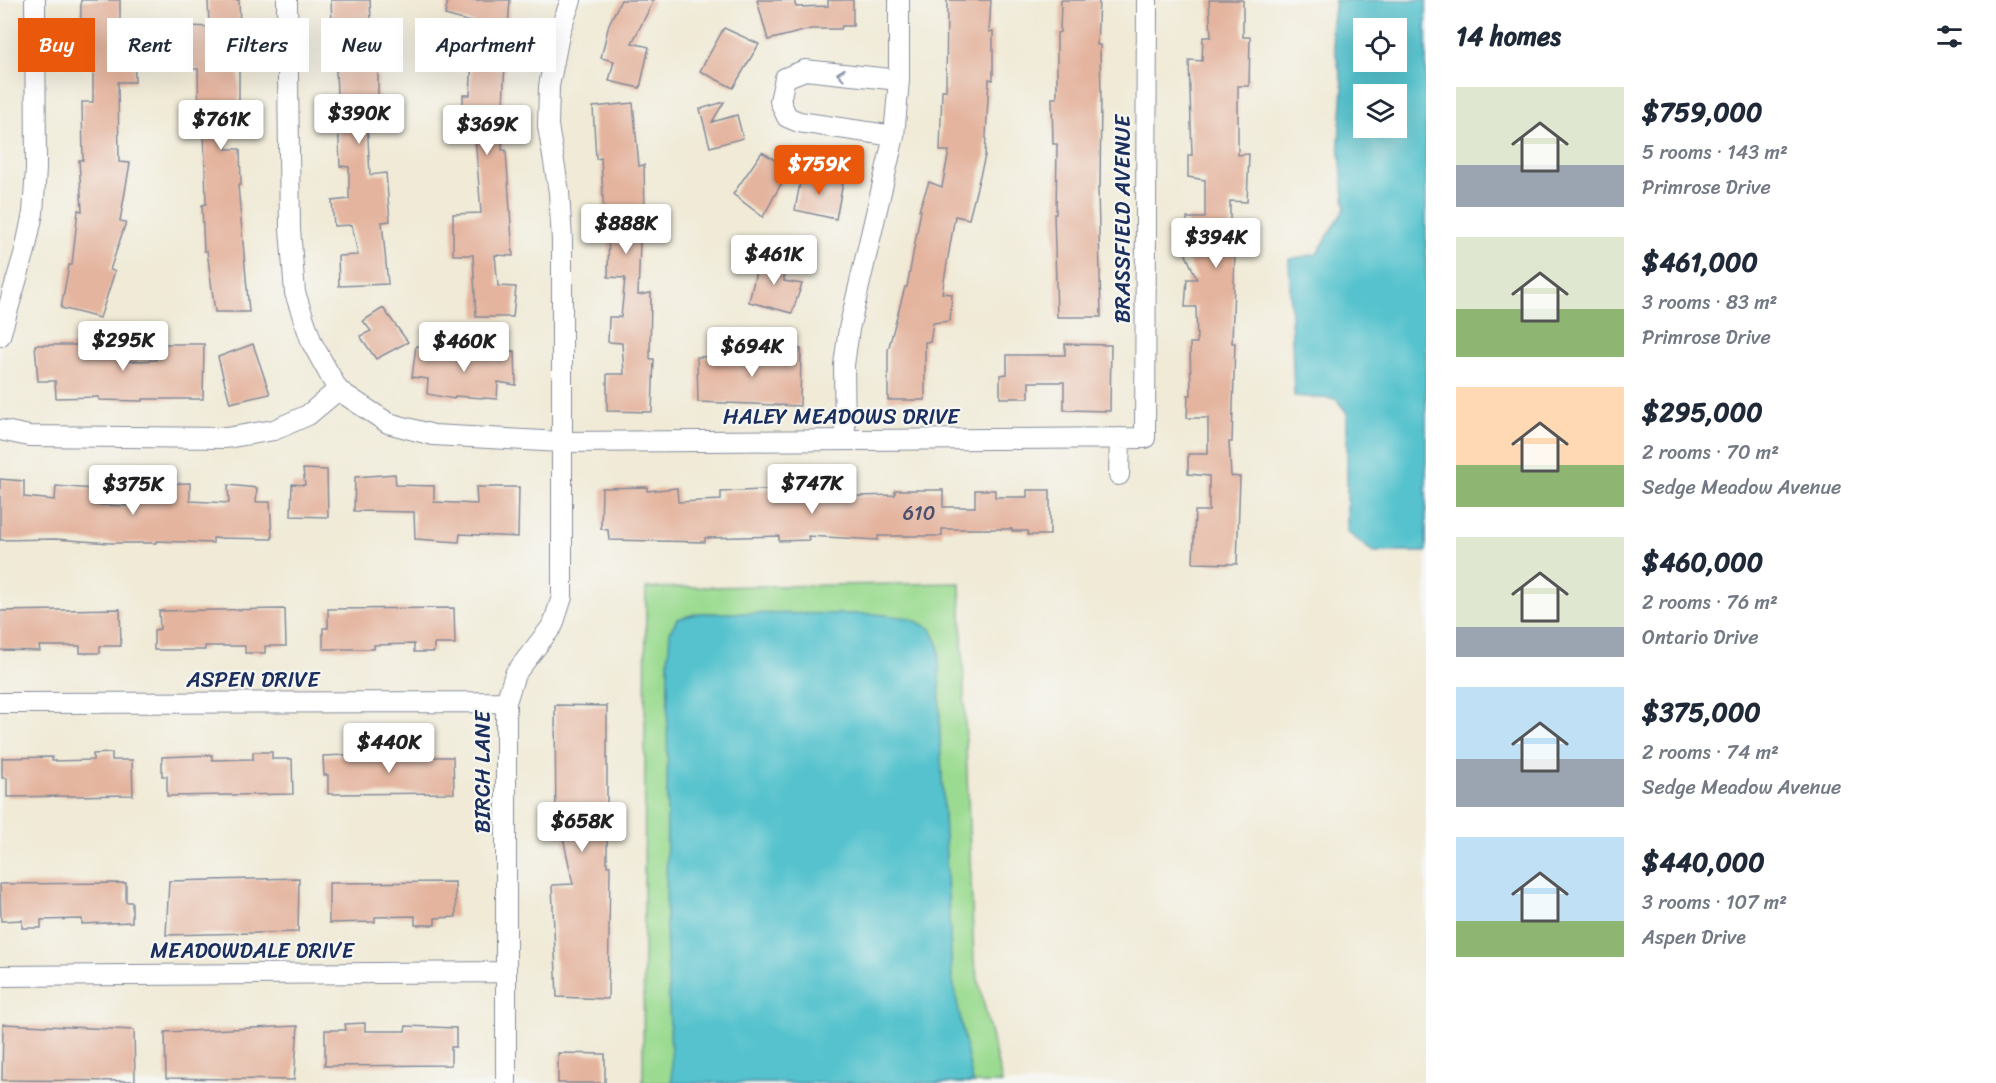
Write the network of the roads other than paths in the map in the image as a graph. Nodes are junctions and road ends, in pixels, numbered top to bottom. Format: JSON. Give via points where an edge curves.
{"nodes":[{"id":1,"x":35,"y":0,"type":"edge"},
{"id":2,"x":287,"y":0,"type":"edge"},
{"id":3,"x":571,"y":0,"type":"edge"},
{"id":4,"x":899,"y":0,"type":"edge"},
{"id":5,"x":1147,"y":0,"type":"edge"},
{"id":6,"x":899,"y":80,"type":"junction"},
{"id":7,"x":894,"y":136,"type":"junction"},
{"id":8,"x":0,"y":336,"type":"edge"},
{"id":9,"x":339,"y":390,"type":"junction"},
{"id":10,"x":0,"y":430,"type":"edge"},
{"id":11,"x":1120,"y":438,"type":"junction"},
{"id":12,"x":1145,"y":438,"type":"joint"},
{"id":13,"x":844,"y":440,"type":"junction"},
{"id":14,"x":562,"y":442,"type":"junction"},
{"id":15,"x":1119,"y":475,"type":"dead end"},
{"id":16,"x":506,"y":702,"type":"junction"},
{"id":17,"x":0,"y":703,"type":"edge"},
{"id":18,"x":505,"y":972,"type":"junction"},
{"id":19,"x":0,"y":976,"type":"edge"},
{"id":20,"x":506,"y":1083,"type":"edge"}],
"edges":[{"from":1,"to":8,"type":"street","via":[[33,213]]},
{"from":2,"to":9,"type":"street","via":[[290,229],[295,293],[312,344]]},
{"from":3,"to":14,"type":"street","name":"BIRCH LANE","via":[[560,30],[549,86],[548,126],[562,240]]},
{"from":4,"to":6,"type":"street"},
{"from":5,"to":12,"type":"street","name":"BRASSFIELD AVENUE"},
{"from":6,"to":7,"type":"street"},
{"from":6,"to":7,"type":"street","one_way":true,"via":[[806,70],[785,78],[780,101],[787,117],[799,122]]},
{"from":7,"to":13,"type":"street","via":[[849,329],[844,365]]},
{"from":9,"to":10,"type":"street","via":[[308,415],[274,430],[226,438],[30,436]]},
{"from":9,"to":14,"type":"street","name":"HALEY MEADOWS DRIVE","via":[[388,423],[433,435]]},
{"from":11,"to":12,"type":"street","name":"HALEY MEADOWS DRIVE"},
{"from":11,"to":13,"type":"street","name":"HALEY MEADOWS DRIVE"},
{"from":11,"to":15,"type":"street"},
{"from":13,"to":14,"type":"street","name":"HALEY MEADOWS DRIVE"},
{"from":14,"to":16,"type":"street","name":"BIRCH LANE","via":[[562,597],[553,625],[515,674]]},
{"from":16,"to":17,"type":"street","name":"ASPEN DRIVE"},
{"from":16,"to":18,"type":"street","name":"BIRCH LANE"},
{"from":18,"to":19,"type":"street","name":"MEADOWDALE DRIVE"},
{"from":18,"to":20,"type":"street","name":"BIRCH LANE"}]}
